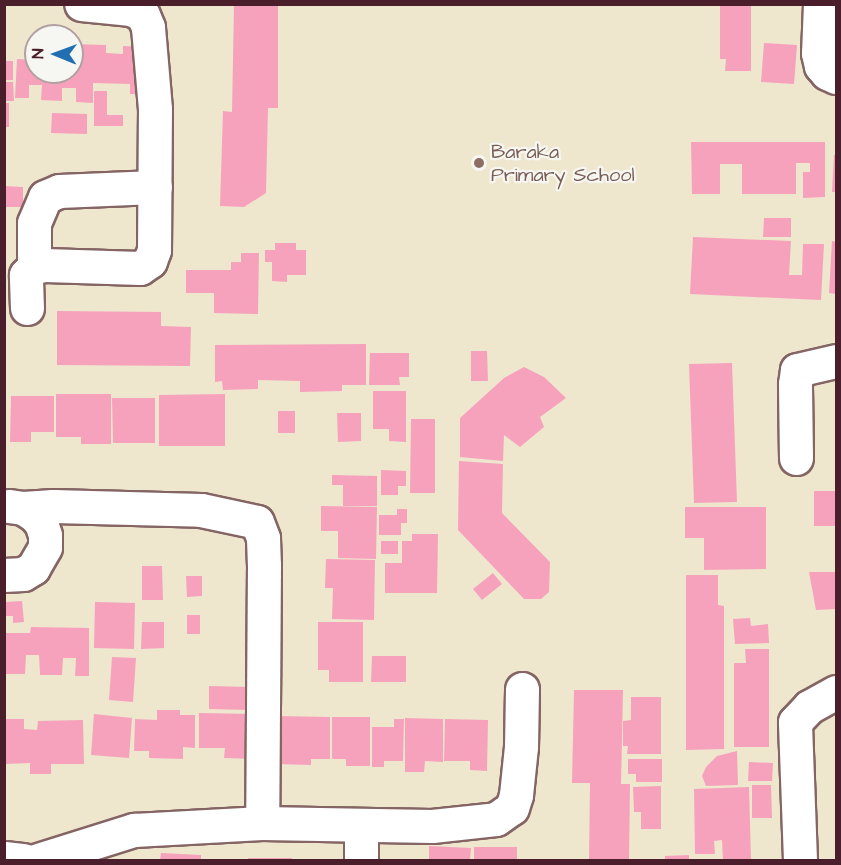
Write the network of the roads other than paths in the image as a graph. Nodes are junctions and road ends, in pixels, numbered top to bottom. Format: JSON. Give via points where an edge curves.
{"nodes":[{"id":1,"x":81,"y":4,"type":"edge"},
{"id":2,"x":820,"y":4,"type":"edge"},
{"id":3,"x":837,"y":77,"type":"edge"},
{"id":4,"x":155,"y":187,"type":"junction"},
{"id":5,"x":34,"y":267,"type":"junction"},
{"id":6,"x":27,"y":308,"type":"dead end"},
{"id":7,"x":837,"y":361,"type":"edge"},
{"id":8,"x":796,"y":458,"type":"dead end"},
{"id":9,"x":14,"y":508,"type":"edge"},
{"id":10,"x":4,"y":575,"type":"edge"},
{"id":11,"x":522,"y":689,"type":"dead end"},
{"id":12,"x":837,"y":692,"type":"edge"},
{"id":13,"x":262,"y":823,"type":"junction"},
{"id":14,"x":362,"y":826,"type":"junction"},
{"id":15,"x":4,"y":858,"type":"edge"},
{"id":16,"x":24,"y":861,"type":"edge"},
{"id":17,"x":38,"y":861,"type":"edge"},
{"id":18,"x":362,"y":861,"type":"edge"},
{"id":19,"x":800,"y":861,"type":"edge"}],
"edges":[{"from":1,"to":4,"type":"street","via":[[131,9],[142,15],[148,27]]},
{"from":2,"to":3,"type":"street","via":[[821,66]]},
{"from":4,"to":5,"type":"street","via":[[59,190],[45,197],[34,223]]},
{"from":4,"to":5,"type":"street","via":[[154,250],[150,261],[140,268]]},
{"from":5,"to":6,"type":"street","via":[[26,275]]},
{"from":7,"to":8,"type":"street","via":[[798,369]]},
{"from":9,"to":10,"type":"street","via":[[41,524],[45,547],[33,568],[23,574]]},
{"from":9,"to":13,"type":"street","via":[[201,510],[257,522],[263,538],[264,565]]},
{"from":11,"to":14,"type":"street","via":[[519,771],[512,808],[504,816],[432,826]]},
{"from":12,"to":19,"type":"street","via":[[809,707],[795,722]]},
{"from":13,"to":14,"type":"street"},
{"from":13,"to":17,"type":"street","via":[[134,830]]},
{"from":14,"to":18,"type":"street"},
{"from":15,"to":16,"type":"street"}]}
